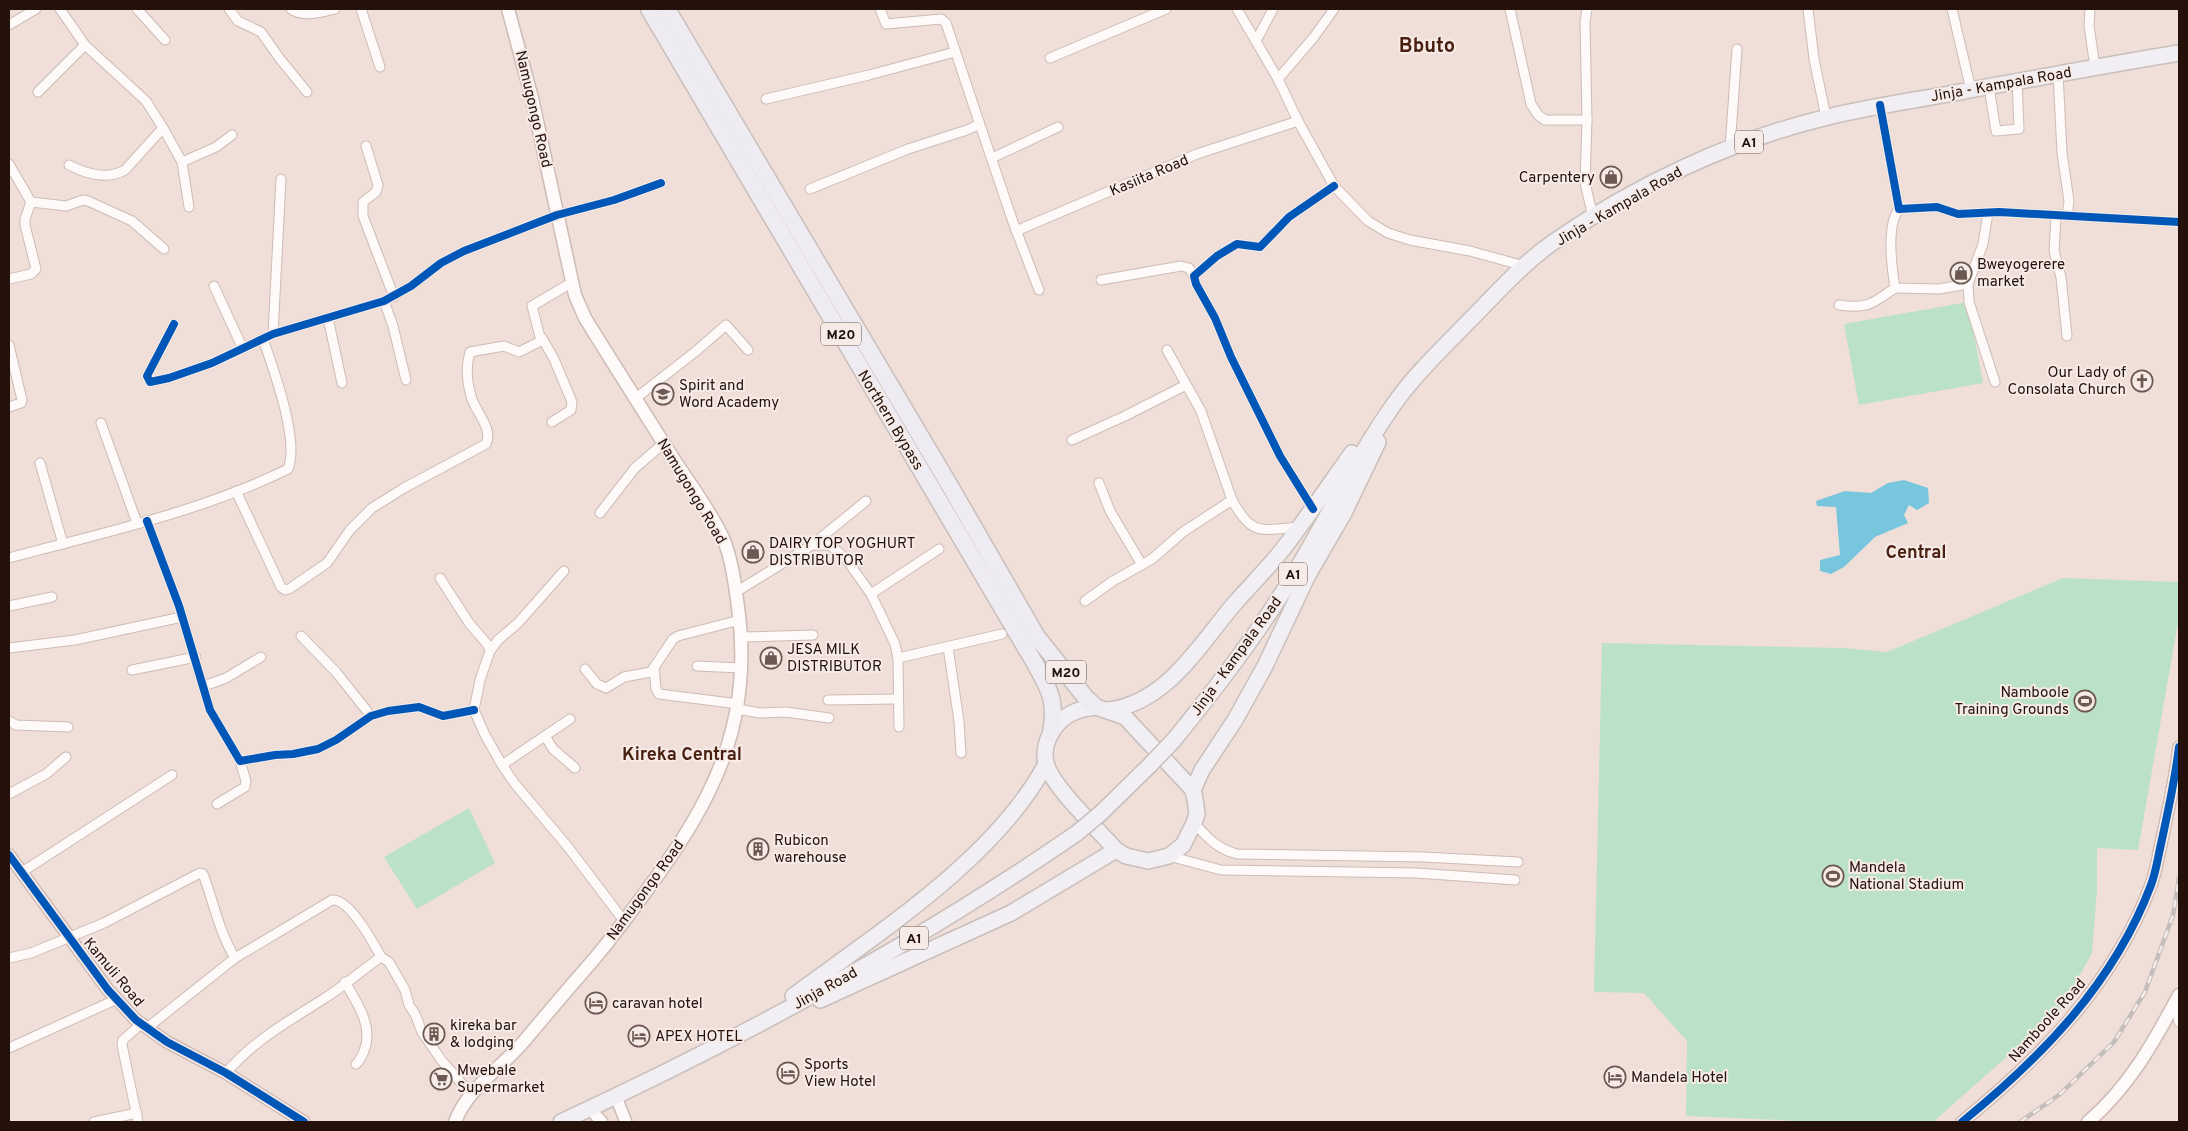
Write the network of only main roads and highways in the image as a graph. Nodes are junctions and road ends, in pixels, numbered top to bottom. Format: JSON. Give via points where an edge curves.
{"nodes":[{"id":1,"x":508,"y":9,"type":"edge"},
{"id":2,"x":649,"y":9,"type":"edge"},
{"id":3,"x":667,"y":9,"type":"edge"},
{"id":4,"x":2179,"y":53,"type":"edge"},
{"id":5,"x":1399,"y":398,"type":"junction"},
{"id":6,"x":1101,"y":709,"type":"junction"},
{"id":7,"x":1051,"y":733,"type":"junction"},
{"id":8,"x":1046,"y":764,"type":"junction"},
{"id":9,"x":1192,"y":790,"type":"junction"},
{"id":10,"x":1077,"y":833,"type":"joint"},
{"id":11,"x":1116,"y":850,"type":"junction"},
{"id":12,"x":2177,"y":998,"type":"edge"},
{"id":13,"x":745,"y":1032,"type":"junction"},
{"id":14,"x":455,"y":1122,"type":"edge"},
{"id":15,"x":561,"y":1122,"type":"edge"},
{"id":16,"x":2088,"y":1122,"type":"edge"}],
"edges":[{"from":1,"to":14,"type":"main road","name":"Namugongo Road","via":[[534,105],[571,283],[585,318],[722,538],[736,592],[742,637],[741,668],[738,706],[721,767],[705,803],[668,862],[526,1040],[472,1094]]},
{"from":2,"to":7,"type":"highway","name":"Northern Bypass","number":"M20","via":[[1033,660],[1053,702]]},
{"from":3,"to":6,"type":"highway","name":"Northern Bypass","number":"M20","via":[[1037,637],[1086,698]]},
{"from":4,"to":5,"type":"highway","name":"Jinja - Kampala Road","number":"A1","via":[[1880,105],[1826,117],[1730,148],[1648,186],[1551,244],[1524,266],[1436,355]]},
{"from":5,"to":6,"type":"highway","via":[[1367,432],[1283,549],[1180,670],[1154,693],[1136,703],[1123,708]]},
{"from":5,"to":9,"type":"highway","via":[[1261,674]]},
{"from":5,"to":10,"type":"highway","name":"Jinja - Kampala Road","number":"A1","bridge":true,"via":[[1356,462],[1288,583],[1234,663],[1173,741]]},
{"from":6,"to":7,"type":"highway","via":[[1069,713],[1060,719]]},
{"from":6,"to":9,"type":"highway","via":[[1125,717]]},
{"from":7,"to":8,"type":"highway","via":[[1045,754]]},
{"from":8,"to":11,"type":"highway","via":[[1056,783]]},
{"from":8,"to":13,"type":"highway","via":[[985,844],[941,885]]},
{"from":9,"to":11,"type":"highway","via":[[1196,810],[1194,823],[1183,845],[1169,856],[1148,861]]},
{"from":10,"to":13,"type":"highway","name":"Jinja Road","number":"A1","via":[[927,931]]},
{"from":11,"to":13,"type":"highway","via":[[985,926]]},
{"from":12,"to":16,"type":"main road","via":[[2138,1066],[2120,1090]]},
{"from":13,"to":15,"type":"highway","name":"Jinja Road","number":"A1"}]}
